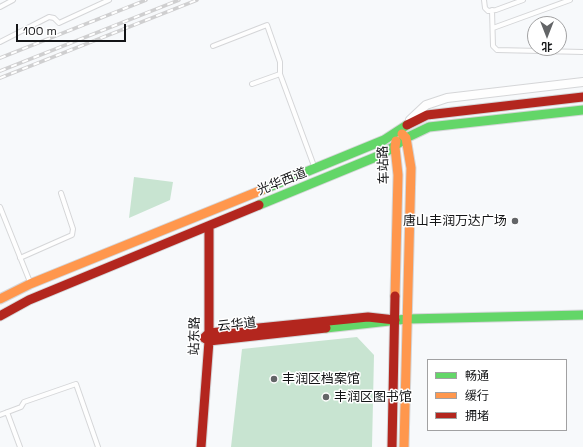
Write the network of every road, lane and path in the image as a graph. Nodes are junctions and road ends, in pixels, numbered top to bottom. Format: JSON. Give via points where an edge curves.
{"nodes":[{"id":1,"x":13,"y":0,"type":"edge"},
{"id":2,"x":109,"y":0,"type":"edge"},
{"id":3,"x":484,"y":0,"type":"edge"},
{"id":4,"x":523,"y":0,"type":"edge"},
{"id":5,"x":570,"y":0,"type":"edge"},
{"id":6,"x":0,"y":7,"type":"edge"},
{"id":7,"x":492,"y":10,"type":"junction"},
{"id":8,"x":493,"y":28,"type":"junction"},
{"id":9,"x":0,"y":42,"type":"edge"},
{"id":10,"x":213,"y":46,"type":"dead end"},
{"id":11,"x":583,"y":52,"type":"edge"},
{"id":12,"x":280,"y":74,"type":"junction"},
{"id":13,"x":583,"y":82,"type":"edge"},
{"id":14,"x":252,"y":84,"type":"dead end"},
{"id":15,"x":583,"y":97,"type":"edge"},
{"id":16,"x":583,"y":110,"type":"edge"},
{"id":17,"x":398,"y":130,"type":"junction"},
{"id":18,"x":406,"y":138,"type":"junction"},
{"id":19,"x":395,"y":147,"type":"junction"},
{"id":20,"x":315,"y":168,"type":"junction"},
{"id":21,"x":61,"y":193,"type":"dead end"},
{"id":22,"x":0,"y":207,"type":"edge"},
{"id":23,"x":183,"y":222,"type":"junction"},
{"id":24,"x":205,"y":227,"type":"junction"},
{"id":25,"x":193,"y":233,"type":"junction"},
{"id":26,"x":20,"y":258,"type":"junction"},
{"id":27,"x":30,"y":284,"type":"junction"},
{"id":28,"x":0,"y":299,"type":"edge"},
{"id":29,"x":583,"y":315,"type":"edge"},
{"id":30,"x":0,"y":316,"type":"edge"},
{"id":31,"x":407,"y":319,"type":"junction"},
{"id":32,"x":395,"y":320,"type":"junction"},
{"id":33,"x":207,"y":337,"type":"junction"},
{"id":34,"x":7,"y":412,"type":"junction"},
{"id":35,"x":0,"y":415,"type":"edge"},
{"id":36,"x":20,"y":447,"type":"edge"},
{"id":37,"x":98,"y":447,"type":"edge"},
{"id":38,"x":195,"y":447,"type":"edge"},
{"id":39,"x":201,"y":447,"type":"edge"},
{"id":40,"x":392,"y":447,"type":"edge"},
{"id":41,"x":404,"y":447,"type":"edge"}],
"edges":[{"from":1,"to":6,"type":"lane"},
{"from":2,"to":9,"type":"lane","via":[[59,23],[49,17]]},
{"from":3,"to":7,"type":"lane","via":[[485,8],[488,11]]},
{"from":4,"to":7,"type":"lane"},
{"from":5,"to":8,"type":"lane"},
{"from":7,"to":8,"type":"lane"},
{"from":8,"to":11,"type":"lane","via":[[493,46],[497,50]]},
{"from":10,"to":12,"type":"lane","via":[[267,25],[280,62]]},
{"from":12,"to":14,"type":"lane"},
{"from":12,"to":20,"type":"lane"},
{"from":13,"to":17,"type":"street","via":[[447,98],[426,105]]},
{"from":15,"to":17,"type":"main road","name":"光华西道","via":[[427,115]]},
{"from":16,"to":18,"type":"main road","name":"光华西道","via":[[429,127]]},
{"from":17,"to":18,"type":"main road","name":"车站路"},
{"from":17,"to":19,"type":"main road","name":"车站路"},
{"from":17,"to":20,"type":"main road","name":"光华西道","via":[[384,140]]},
{"from":18,"to":19,"type":"main road","name":"光华西道"},
{"from":18,"to":31,"type":"main road","name":"车站路","via":[[411,168]]},
{"from":19,"to":24,"type":"main road","name":"光华西道"},
{"from":19,"to":32,"type":"main road","name":"车站路","via":[[398,174]]},
{"from":20,"to":23,"type":"main road","name":"光华西道"},
{"from":21,"to":26,"type":"lane","via":[[73,229],[72,235]]},
{"from":22,"to":26,"type":"lane"},
{"from":23,"to":25,"type":"main road"},
{"from":23,"to":27,"type":"main road","name":"光华西道"},
{"from":24,"to":25,"type":"main road","name":"光华西道"},
{"from":24,"to":33,"type":"main road","name":"站东路"},
{"from":25,"to":30,"type":"main road","name":"光华西道","via":[[29,300]]},
{"from":26,"to":27,"type":"lane"},
{"from":27,"to":28,"type":"main road","name":"光华西道"},
{"from":29,"to":31,"type":"main road","name":"云华道"},
{"from":31,"to":32,"type":"main road","name":"云华道"},
{"from":31,"to":41,"type":"main road","name":"车站路"},
{"from":32,"to":33,"type":"main road","name":"云华道"},
{"from":32,"to":40,"type":"main road","name":"车站路"},
{"from":33,"to":38,"type":"main road","name":"站东路"},
{"from":33,"to":39,"type":"main road","name":"站东路"},
{"from":34,"to":35,"type":"lane"},
{"from":34,"to":36,"type":"lane"},
{"from":34,"to":37,"type":"lane","via":[[21,407],[24,402],[76,384]]}]}
